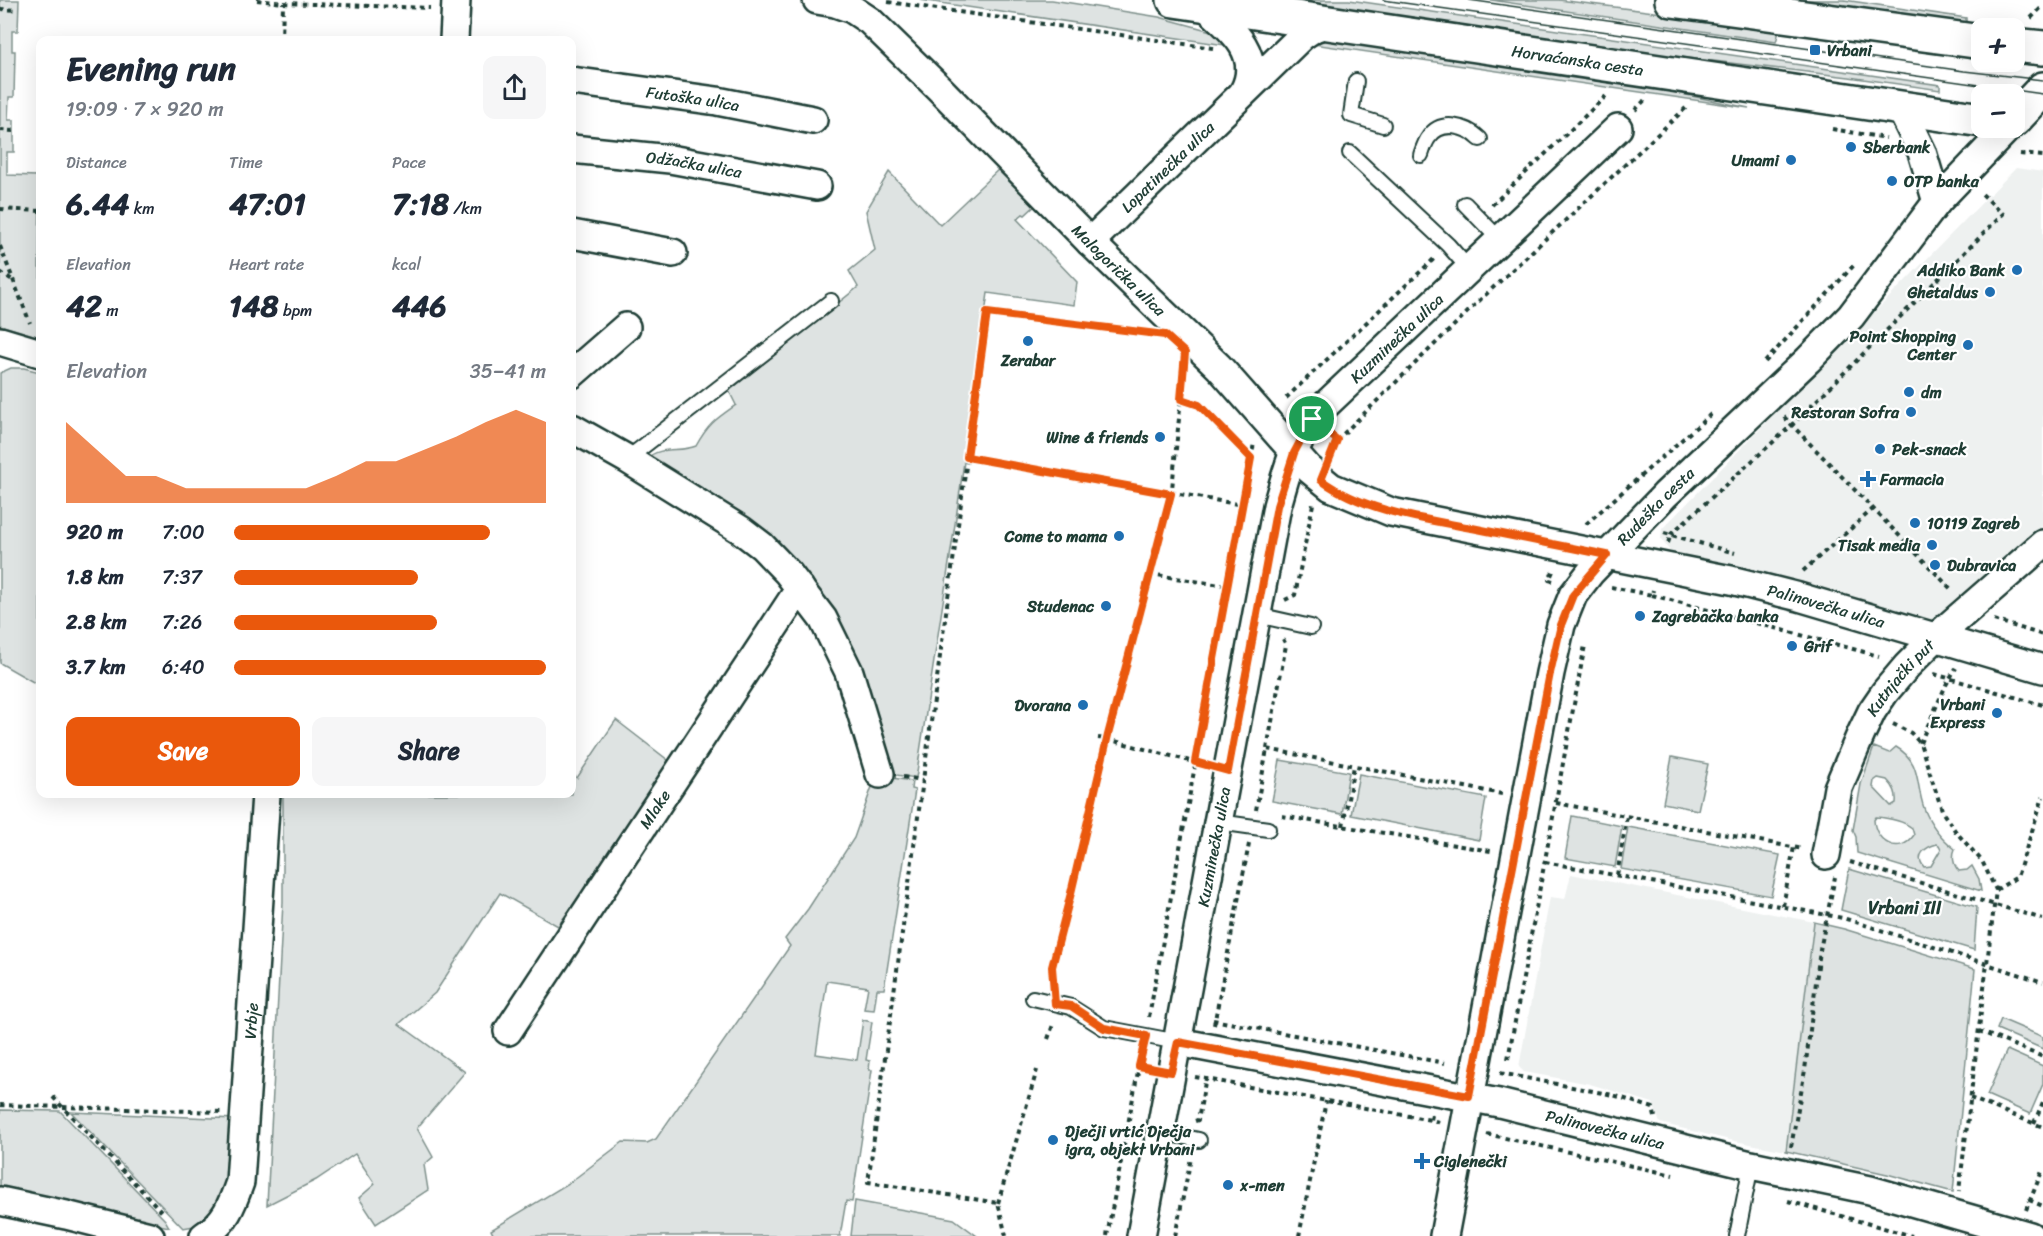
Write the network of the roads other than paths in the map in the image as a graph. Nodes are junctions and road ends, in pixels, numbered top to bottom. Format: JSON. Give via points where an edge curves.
{"nodes":[{"id":1,"x":817,"y":0,"type":"edge"},
{"id":2,"x":1672,"y":0,"type":"edge"},
{"id":3,"x":1189,"y":2,"type":"edge"},
{"id":4,"x":444,"y":4,"type":"edge"},
{"id":5,"x":1332,"y":22,"type":"junction"},
{"id":6,"x":453,"y":36,"type":"edge"},
{"id":7,"x":1971,"y":41,"type":"edge"},
{"id":8,"x":1356,"y":81,"type":"dead end"},
{"id":9,"x":576,"y":82,"type":"edge"},
{"id":10,"x":2043,"y":89,"type":"edge"},
{"id":11,"x":1244,"y":91,"type":"junction"},
{"id":12,"x":1901,"y":109,"type":"junction"},
{"id":13,"x":2025,"y":109,"type":"edge"},
{"id":14,"x":1971,"y":119,"type":"edge"},
{"id":15,"x":813,"y":120,"type":"dead end"},
{"id":16,"x":1383,"y":125,"type":"dead end"},
{"id":17,"x":2025,"y":125,"type":"edge"},
{"id":18,"x":1618,"y":128,"type":"dead end"},
{"id":19,"x":2043,"y":129,"type":"edge"},
{"id":20,"x":1998,"y":138,"type":"edge"},
{"id":21,"x":1480,"y":139,"type":"dead end"},
{"id":22,"x":576,"y":149,"type":"edge"},
{"id":23,"x":1350,"y":153,"type":"dead end"},
{"id":24,"x":1421,"y":155,"type":"dead end"},
{"id":25,"x":817,"y":186,"type":"dead end"},
{"id":26,"x":1937,"y":202,"type":"junction"},
{"id":27,"x":1465,"y":204,"type":"dead end"},
{"id":28,"x":576,"y":235,"type":"edge"},
{"id":29,"x":1500,"y":240,"type":"junction"},
{"id":30,"x":1090,"y":242,"type":"junction"},
{"id":31,"x":673,"y":253,"type":"dead end"},
{"id":32,"x":1469,"y":269,"type":"junction"},
{"id":33,"x":831,"y":301,"type":"dead end"},
{"id":34,"x":626,"y":327,"type":"dead end"},
{"id":35,"x":0,"y":341,"type":"edge"},
{"id":36,"x":36,"y":341,"type":"edge"},
{"id":37,"x":576,"y":371,"type":"edge"},
{"id":38,"x":576,"y":430,"type":"edge"},
{"id":39,"x":1294,"y":453,"type":"junction"},
{"id":40,"x":627,"y":459,"type":"junction"},
{"id":41,"x":2043,"y":544,"type":"edge"},
{"id":42,"x":1607,"y":555,"type":"junction"},
{"id":43,"x":800,"y":588,"type":"junction"},
{"id":44,"x":1269,"y":618,"type":"junction"},
{"id":45,"x":1311,"y":627,"type":"dead end"},
{"id":46,"x":1935,"y":638,"type":"junction"},
{"id":47,"x":2043,"y":669,"type":"edge"},
{"id":48,"x":880,"y":774,"type":"dead end"},
{"id":49,"x":266,"y":798,"type":"edge"},
{"id":50,"x":1218,"y":822,"type":"junction"},
{"id":51,"x":1268,"y":829,"type":"dead end"},
{"id":52,"x":1831,"y":862,"type":"road end"},
{"id":53,"x":1033,"y":998,"type":"dead end"},
{"id":54,"x":508,"y":1031,"type":"dead end"},
{"id":55,"x":1178,"y":1042,"type":"junction"},
{"id":56,"x":1469,"y":1096,"type":"junction"},
{"id":57,"x":1160,"y":1132,"type":"junction"},
{"id":58,"x":1199,"y":1140,"type":"dead end"},
{"id":59,"x":1751,"y":1165,"type":"junction"},
{"id":60,"x":0,"y":1201,"type":"edge"},
{"id":61,"x":2026,"y":1227,"type":"edge"},
{"id":62,"x":160,"y":1228,"type":"edge"},
{"id":63,"x":204,"y":1236,"type":"edge"},
{"id":64,"x":1141,"y":1236,"type":"edge"},
{"id":65,"x":1444,"y":1236,"type":"edge"},
{"id":66,"x":1737,"y":1236,"type":"edge"}],
"edges":[{"from":1,"to":30,"type":"street","name":"Malogorička ulica","via":[[852,9],[870,21]]},
{"from":2,"to":7,"type":"street"},
{"from":3,"to":5,"type":"street","name":"Horvaćanska cesta"},
{"from":3,"to":11,"type":"street","via":[[1232,30],[1245,50],[1250,80]]},
{"from":4,"to":6,"type":"street"},
{"from":5,"to":11,"type":"street","name":"Lopatinečka ulica","via":[[1302,36]]},
{"from":5,"to":12,"type":"street","name":"Horvaćanska cesta"},
{"from":8,"to":16,"type":"lane","via":[[1351,115]]},
{"from":9,"to":15,"type":"street","name":"Futoška ulica","via":[[717,101]]},
{"from":10,"to":13,"type":"street"},
{"from":11,"to":30,"type":"street","name":"Lopatinečka ulica"},
{"from":12,"to":14,"type":"street","name":"Horvaćanska cesta"},
{"from":12,"to":26,"type":"street","via":[[1922,152]]},
{"from":17,"to":19,"type":"street"},
{"from":18,"to":29,"type":"street","name":"Kuzminečka ulica"},
{"from":20,"to":26,"type":"street","name":"Rudeška cesta"},
{"from":21,"to":24,"type":"lane","via":[[1468,130],[1446,126],[1429,136]]},
{"from":22,"to":25,"type":"street","name":"Odžačka ulica","via":[[670,159]]},
{"from":23,"to":32,"type":"lane"},
{"from":26,"to":42,"type":"street","name":"Rudeška cesta","via":[[1851,316]]},
{"from":27,"to":29,"type":"lane"},
{"from":28,"to":31,"type":"street"},
{"from":29,"to":32,"type":"street","name":"Kuzminečka ulica"},
{"from":30,"to":39,"type":"street","name":"Malogorička ulica","via":[[1219,367]]},
{"from":32,"to":39,"type":"street","name":"Kuzminečka ulica","via":[[1312,419]]},
{"from":33,"to":40,"type":"lane"},
{"from":34,"to":37,"type":"street"},
{"from":35,"to":36,"type":"street"},
{"from":38,"to":40,"type":"street"},
{"from":39,"to":42,"type":"street","name":"Malogorička ulica","via":[[1331,487],[1391,512]]},
{"from":39,"to":44,"type":"street","name":"Kuzminečka ulica","via":[[1277,506]]},
{"from":40,"to":43,"type":"street","via":[[741,530],[762,546]]},
{"from":41,"to":46,"type":"street","name":"Kutnjački put"},
{"from":42,"to":46,"type":"street","name":"Palinovečka ulica","via":[[1799,597]]},
{"from":42,"to":56,"type":"street","name":"Rudeška cesta","via":[[1573,595],[1561,625]]},
{"from":43,"to":48,"type":"street","via":[[823,619],[849,672]]},
{"from":43,"to":54,"type":"street","name":"Mlake"},
{"from":44,"to":45,"type":"lane"},
{"from":44,"to":50,"type":"street","name":"Kuzminečka ulica"},
{"from":46,"to":47,"type":"street","name":"Palinovečka ulica"},
{"from":46,"to":52,"type":"street","name":"Kutnjački put","via":[[1886,692],[1861,734],[1838,788]]},
{"from":49,"to":63,"type":"street","name":"Vrbje","via":[[240,1182],[224,1219]]},
{"from":50,"to":51,"type":"lane"},
{"from":50,"to":55,"type":"street","name":"Kuzminečka ulica"},
{"from":53,"to":55,"type":"lane","via":[[1071,1006],[1104,1028]]},
{"from":55,"to":56,"type":"street","name":"Palinovečka ulica"},
{"from":55,"to":57,"type":"street","name":"Kuzminečka ulica"},
{"from":56,"to":59,"type":"street","name":"Palinovečka ulica"},
{"from":56,"to":65,"type":"street","name":"Rudeška cesta"},
{"from":57,"to":58,"type":"lane"},
{"from":57,"to":64,"type":"street","name":"Kuzminečka ulica"},
{"from":59,"to":61,"type":"street","name":"Palinovečka ulica"},
{"from":59,"to":66,"type":"lane"},
{"from":60,"to":62,"type":"street"}]}
